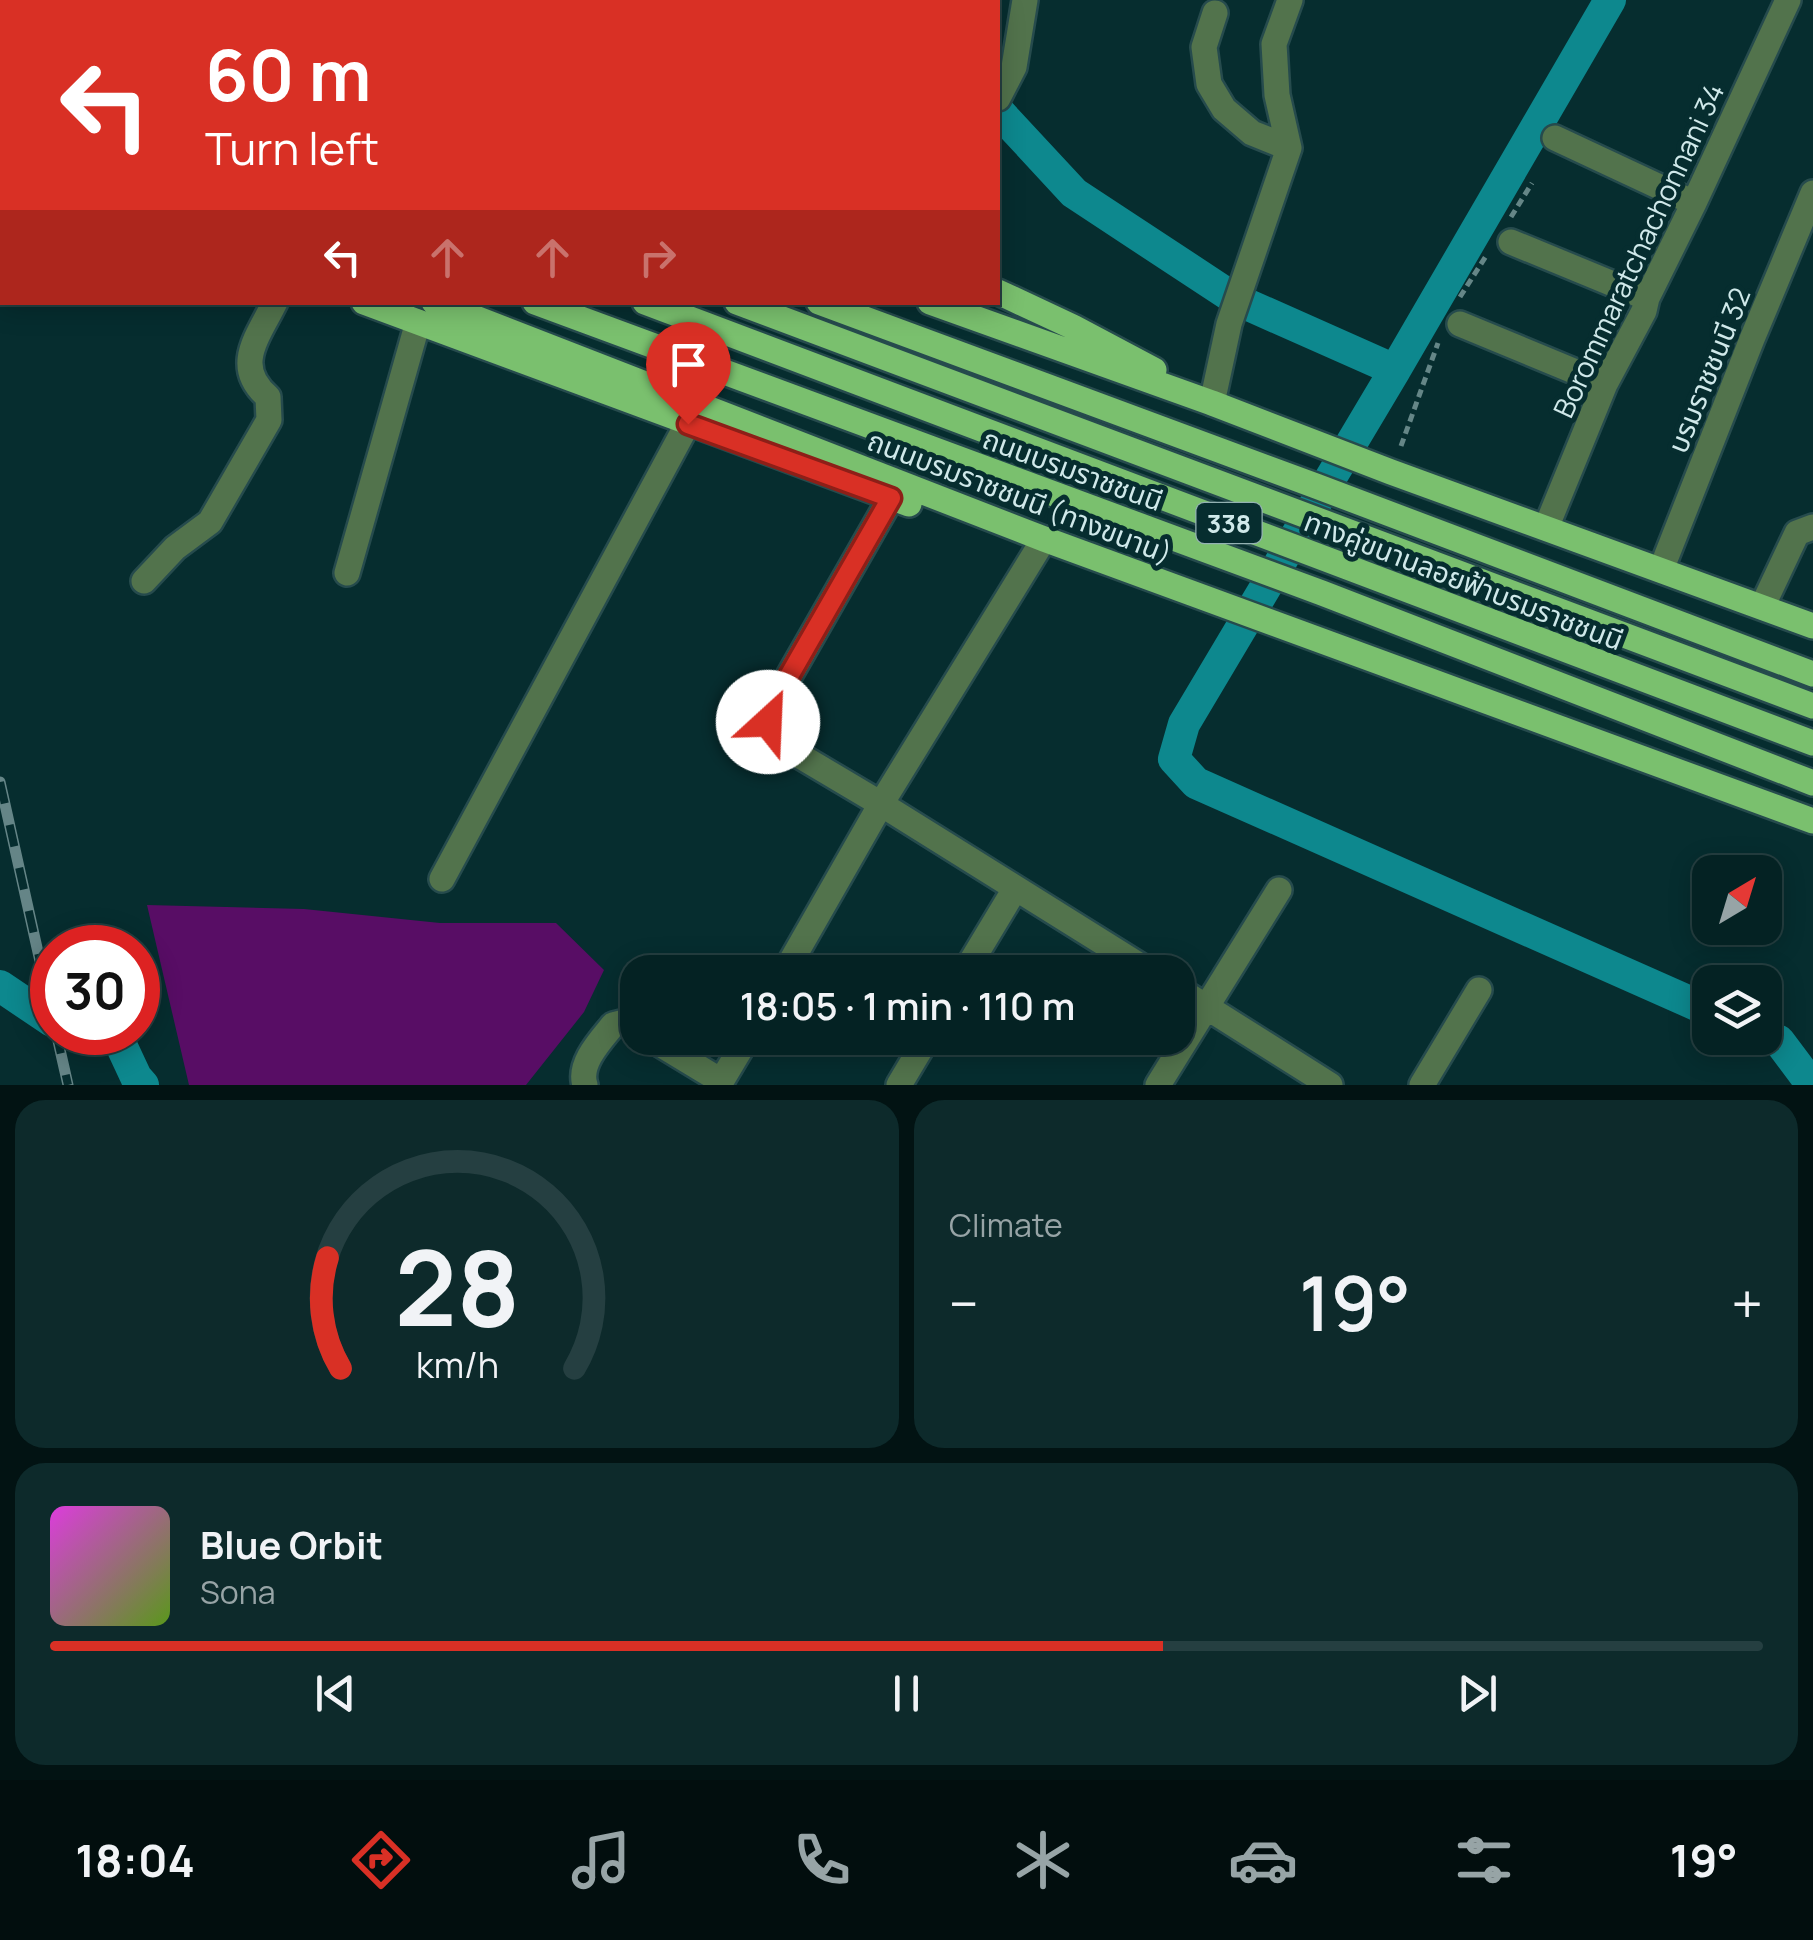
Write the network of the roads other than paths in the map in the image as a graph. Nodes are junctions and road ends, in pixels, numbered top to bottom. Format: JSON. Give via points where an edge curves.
{"nodes":[{"id":1,"x":1025,"y":0,"type":"edge"},
{"id":2,"x":1290,"y":0,"type":"edge"},
{"id":3,"x":1788,"y":0,"type":"edge"},
{"id":4,"x":1215,"y":13,"type":"dead end"},
{"id":5,"x":1003,"y":88,"type":"edge"},
{"id":6,"x":1555,"y":138,"type":"dead end"},
{"id":7,"x":1289,"y":148,"type":"junction"},
{"id":8,"x":1813,"y":193,"type":"edge"},
{"id":9,"x":1694,"y":203,"type":"junction"},
{"id":10,"x":1511,"y":242,"type":"dead end"},
{"id":11,"x":1000,"y":293,"type":"edge"},
{"id":12,"x":1646,"y":298,"type":"junction"},
{"id":13,"x":274,"y":305,"type":"edge"},
{"id":14,"x":383,"y":305,"type":"edge"},
{"id":15,"x":543,"y":305,"type":"edge"},
{"id":16,"x":653,"y":305,"type":"edge"},
{"id":17,"x":745,"y":305,"type":"edge"},
{"id":18,"x":827,"y":305,"type":"edge"},
{"id":19,"x":938,"y":305,"type":"edge"},
{"id":20,"x":426,"y":312,"type":"edge"},
{"id":21,"x":1460,"y":324,"type":"dead end"},
{"id":22,"x":1604,"y":384,"type":"junction"},
{"id":23,"x":1212,"y":403,"type":"junction"},
{"id":24,"x":688,"y":424,"type":"junction"},
{"id":25,"x":891,"y":498,"type":"junction"},
{"id":26,"x":1813,"y":526,"type":"edge"},
{"id":27,"x":1546,"y":528,"type":"junction"},
{"id":28,"x":1044,"y":539,"type":"junction"},
{"id":29,"x":1661,"y":570,"type":"junction"},
{"id":30,"x":347,"y":572,"type":"dead end"},
{"id":31,"x":144,"y":581,"type":"dead end"},
{"id":32,"x":1762,"y":607,"type":"junction"},
{"id":33,"x":1813,"y":626,"type":"edge"},
{"id":34,"x":1813,"y":674,"type":"edge"},
{"id":35,"x":1813,"y":706,"type":"edge"},
{"id":36,"x":1813,"y":743,"type":"edge"},
{"id":37,"x":1813,"y":783,"type":"edge"},
{"id":38,"x":881,"y":804,"type":"junction"},
{"id":39,"x":1813,"y":821,"type":"edge"},
{"id":40,"x":442,"y":879,"type":"dead end"},
{"id":41,"x":1015,"y":888,"type":"junction"},
{"id":42,"x":1279,"y":890,"type":"dead end"},
{"id":43,"x":795,"y":955,"type":"edge"},
{"id":44,"x":975,"y":955,"type":"edge"},
{"id":45,"x":1123,"y":955,"type":"edge"},
{"id":46,"x":1479,"y":990,"type":"dead end"},
{"id":47,"x":1195,"y":1000,"type":"edge"},
{"id":48,"x":1205,"y":1006,"type":"junction"},
{"id":49,"x":620,"y":1023,"type":"edge"},
{"id":50,"x":676,"y":1055,"type":"edge"},
{"id":51,"x":737,"y":1055,"type":"edge"},
{"id":52,"x":917,"y":1055,"type":"edge"},
{"id":53,"x":720,"y":1083,"type":"edge"},
{"id":54,"x":585,"y":1085,"type":"edge"},
{"id":55,"x":898,"y":1085,"type":"edge"},
{"id":56,"x":1158,"y":1085,"type":"edge"},
{"id":57,"x":1330,"y":1085,"type":"edge"},
{"id":58,"x":1422,"y":1085,"type":"edge"}],
"edges":[{"from":1,"to":5,"type":"street","via":[[1014,67]]},
{"from":2,"to":7,"type":"street","via":[[1274,44]]},
{"from":3,"to":9,"type":"street","name":"Borommaratchachonnani 34"},
{"from":4,"to":7,"type":"street","via":[[1204,47],[1209,84],[1224,109],[1252,133]]},
{"from":6,"to":9,"type":"street"},
{"from":7,"to":23,"type":"street","via":[[1229,324]]},
{"from":8,"to":29,"type":"street","name":"บรมราชชนนี 32"},
{"from":9,"to":12,"type":"street","name":"Borommaratchachonnani 34"},
{"from":10,"to":12,"type":"street"},
{"from":11,"to":23,"type":"main road"},
{"from":12,"to":22,"type":"street","name":"Borommaratchachonnani 34"},
{"from":13,"to":31,"type":"street","via":[[248,360],[268,397],[269,420],[210,522]]},
{"from":14,"to":20,"type":"main road"},
{"from":15,"to":37,"type":"main road","name":"ถนนบรมราชชนนี","number":"338","via":[[1322,592]]},
{"from":16,"to":36,"type":"main road","name":"ทางคู่ขนานลอยฟ้าบรมราชชนนี","number":"338"},
{"from":17,"to":35,"type":"main road","name":"ทางคู่ขนานลอยฟ้าบรมราชชนนี","number":"338"},
{"from":18,"to":34,"type":"main road","number":"338"},
{"from":19,"to":23,"type":"main road"},
{"from":20,"to":24,"type":"main road"},
{"from":20,"to":28,"type":"main road","name":"ถนนบรมราชชนนี (ทางขนาน)","via":[[641,382]]},
{"from":20,"to":30,"type":"street"},
{"from":21,"to":22,"type":"street"},
{"from":22,"to":27,"type":"street","name":"Borommaratchachonnani 34"},
{"from":23,"to":27,"type":"main road"},
{"from":24,"to":25,"type":"main road"},
{"from":24,"to":40,"type":"street"},
{"from":25,"to":28,"type":"main road"},
{"from":25,"to":38,"type":"street","via":[[768,722],[785,747]]},
{"from":26,"to":32,"type":"street","via":[[1797,533]]},
{"from":27,"to":29,"type":"main road"},
{"from":28,"to":38,"type":"street"},
{"from":28,"to":39,"type":"main road","name":"ถนนบรมราชชนนี (ทางขนาน)"},
{"from":29,"to":32,"type":"main road"},
{"from":32,"to":33,"type":"main road"},
{"from":38,"to":41,"type":"street"},
{"from":38,"to":43,"type":"street"},
{"from":41,"to":44,"type":"street"},
{"from":41,"to":45,"type":"street"},
{"from":42,"to":48,"type":"street"},
{"from":46,"to":58,"type":"street"},
{"from":47,"to":48,"type":"street"},
{"from":48,"to":56,"type":"street"},
{"from":48,"to":57,"type":"street"},
{"from":49,"to":54,"type":"street","via":[[583,1068]]},
{"from":50,"to":53,"type":"street"},
{"from":51,"to":53,"type":"street"},
{"from":52,"to":55,"type":"street"}]}
